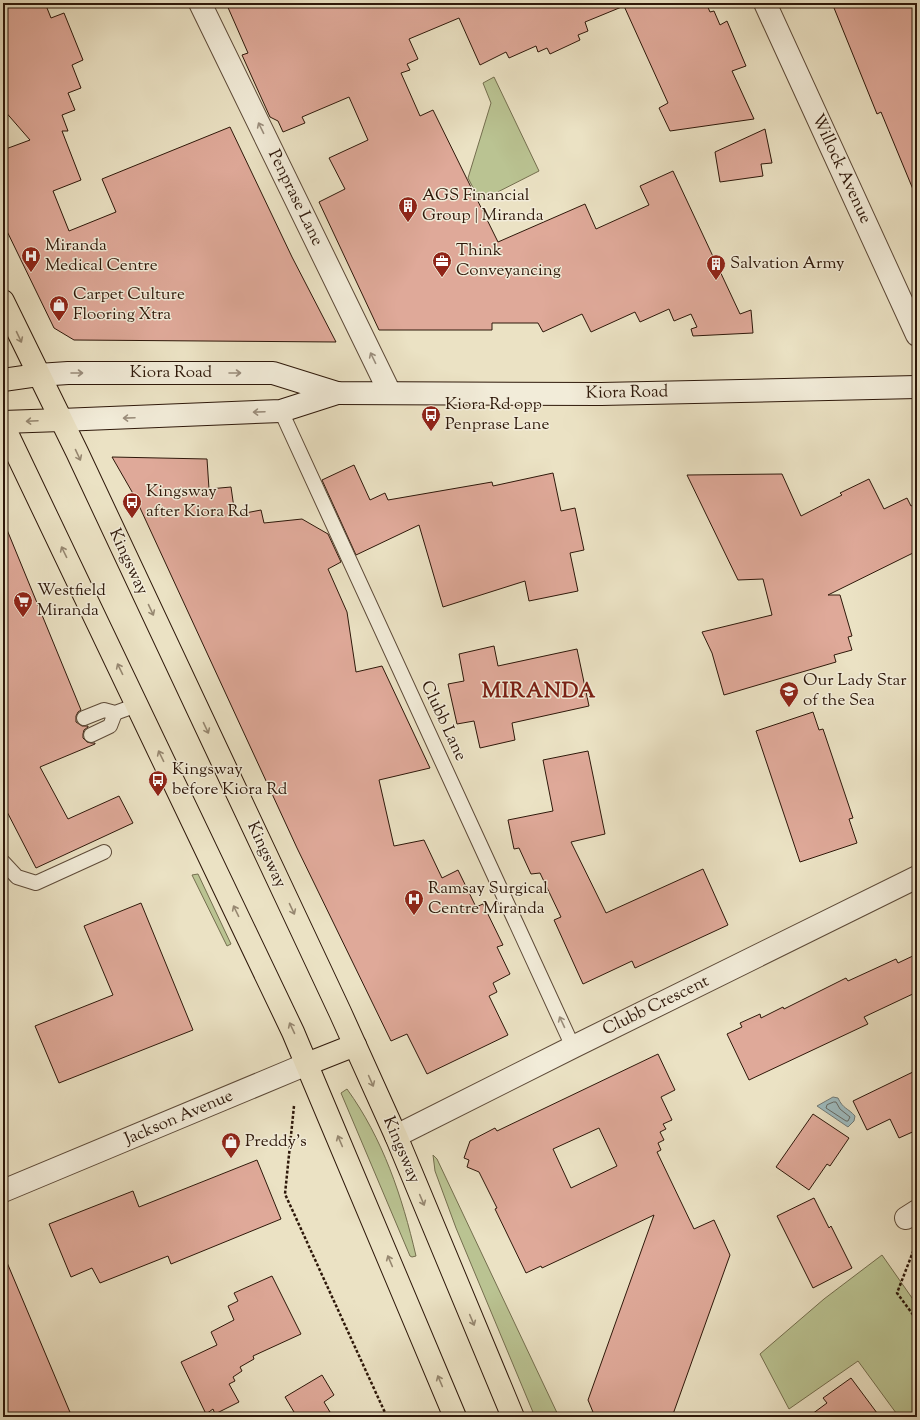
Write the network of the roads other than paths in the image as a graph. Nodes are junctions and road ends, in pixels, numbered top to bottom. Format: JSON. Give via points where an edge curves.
{"nodes":[{"id":1,"x":200,"y":3,"type":"edge"},
{"id":2,"x":765,"y":3,"type":"edge"},
{"id":3,"x":3,"y":301,"type":"edge"},
{"id":4,"x":917,"y":335,"type":"edge"},
{"id":5,"x":38,"y":375,"type":"junction"},
{"id":6,"x":3,"y":380,"type":"edge"},
{"id":7,"x":917,"y":387,"type":"edge"},
{"id":8,"x":337,"y":393,"type":"junction"},
{"id":9,"x":390,"y":393,"type":"junction"},
{"id":10,"x":281,"y":411,"type":"junction"},
{"id":11,"x":61,"y":420,"type":"junction"},
{"id":12,"x":3,"y":424,"type":"edge"},
{"id":13,"x":137,"y":704,"type":"junction"},
{"id":14,"x":115,"y":713,"type":"junction"},
{"id":15,"x":84,"y":718,"type":"dead end"},
{"id":16,"x":91,"y":735,"type":"dead end"},
{"id":17,"x":104,"y":852,"type":"dead end"},
{"id":18,"x":3,"y":862,"type":"edge"},
{"id":19,"x":917,"y":877,"type":"edge"},
{"id":20,"x":354,"y":1045,"type":"junction"},
{"id":21,"x":573,"y":1047,"type":"junction"},
{"id":22,"x":307,"y":1064,"type":"junction"},
{"id":23,"x":396,"y":1136,"type":"junction"},
{"id":24,"x":3,"y":1191,"type":"edge"},
{"id":25,"x":455,"y":1417,"type":"edge"},
{"id":26,"x":512,"y":1417,"type":"edge"}],
"edges":[{"from":9,"to":1,"type":"street","name":"Penprase Lane","one_way":true},
{"from":2,"to":4,"type":"street","name":"Willock Avenue"},
{"from":3,"to":5,"type":"main road","name":"Kingsway","one_way":true},
{"from":5,"to":6,"type":"main road","name":"Kiora Road"},
{"from":5,"to":8,"type":"street","name":"Kiora Road","one_way":true,"via":[[272,373]]},
{"from":5,"to":11,"type":"main road","name":"Kingsway"},
{"from":7,"to":9,"type":"street","name":"Kiora Road","via":[[602,394]]},
{"from":8,"to":9,"type":"street","name":"Kiora Road"},
{"from":8,"to":10,"type":"street","name":"Kiora Road"},
{"from":10,"to":11,"type":"street","name":"Kiora Road","one_way":true},
{"from":21,"to":10,"type":"lane","name":"Clubb Lane","one_way":true},
{"from":11,"to":12,"type":"main road","name":"Kiora Road","one_way":true},
{"from":11,"to":20,"type":"main road","name":"Kingsway","one_way":true},
{"from":13,"to":12,"type":"main road","one_way":true},
{"from":13,"to":14,"type":"lane"},
{"from":22,"to":13,"type":"main road","one_way":true,"via":[[262,964]]},
{"from":14,"to":15,"type":"lane","via":[[104,710]]},
{"from":14,"to":16,"type":"lane","via":[[110,726]]},
{"from":17,"to":18,"type":"lane","via":[[36,883],[17,877]]},
{"from":19,"to":21,"type":"street","name":"Clubb Crescent"},
{"from":20,"to":22,"type":"main road","name":"Jackson Avenue"},
{"from":20,"to":23,"type":"main road","name":"Kingsway","one_way":true},
{"from":21,"to":23,"type":"street","name":"Clubb Crescent"},
{"from":22,"to":24,"type":"street","name":"Jackson Avenue"},
{"from":25,"to":22,"type":"main road","one_way":true},
{"from":23,"to":26,"type":"main road","name":"Kingsway","one_way":true}]}
